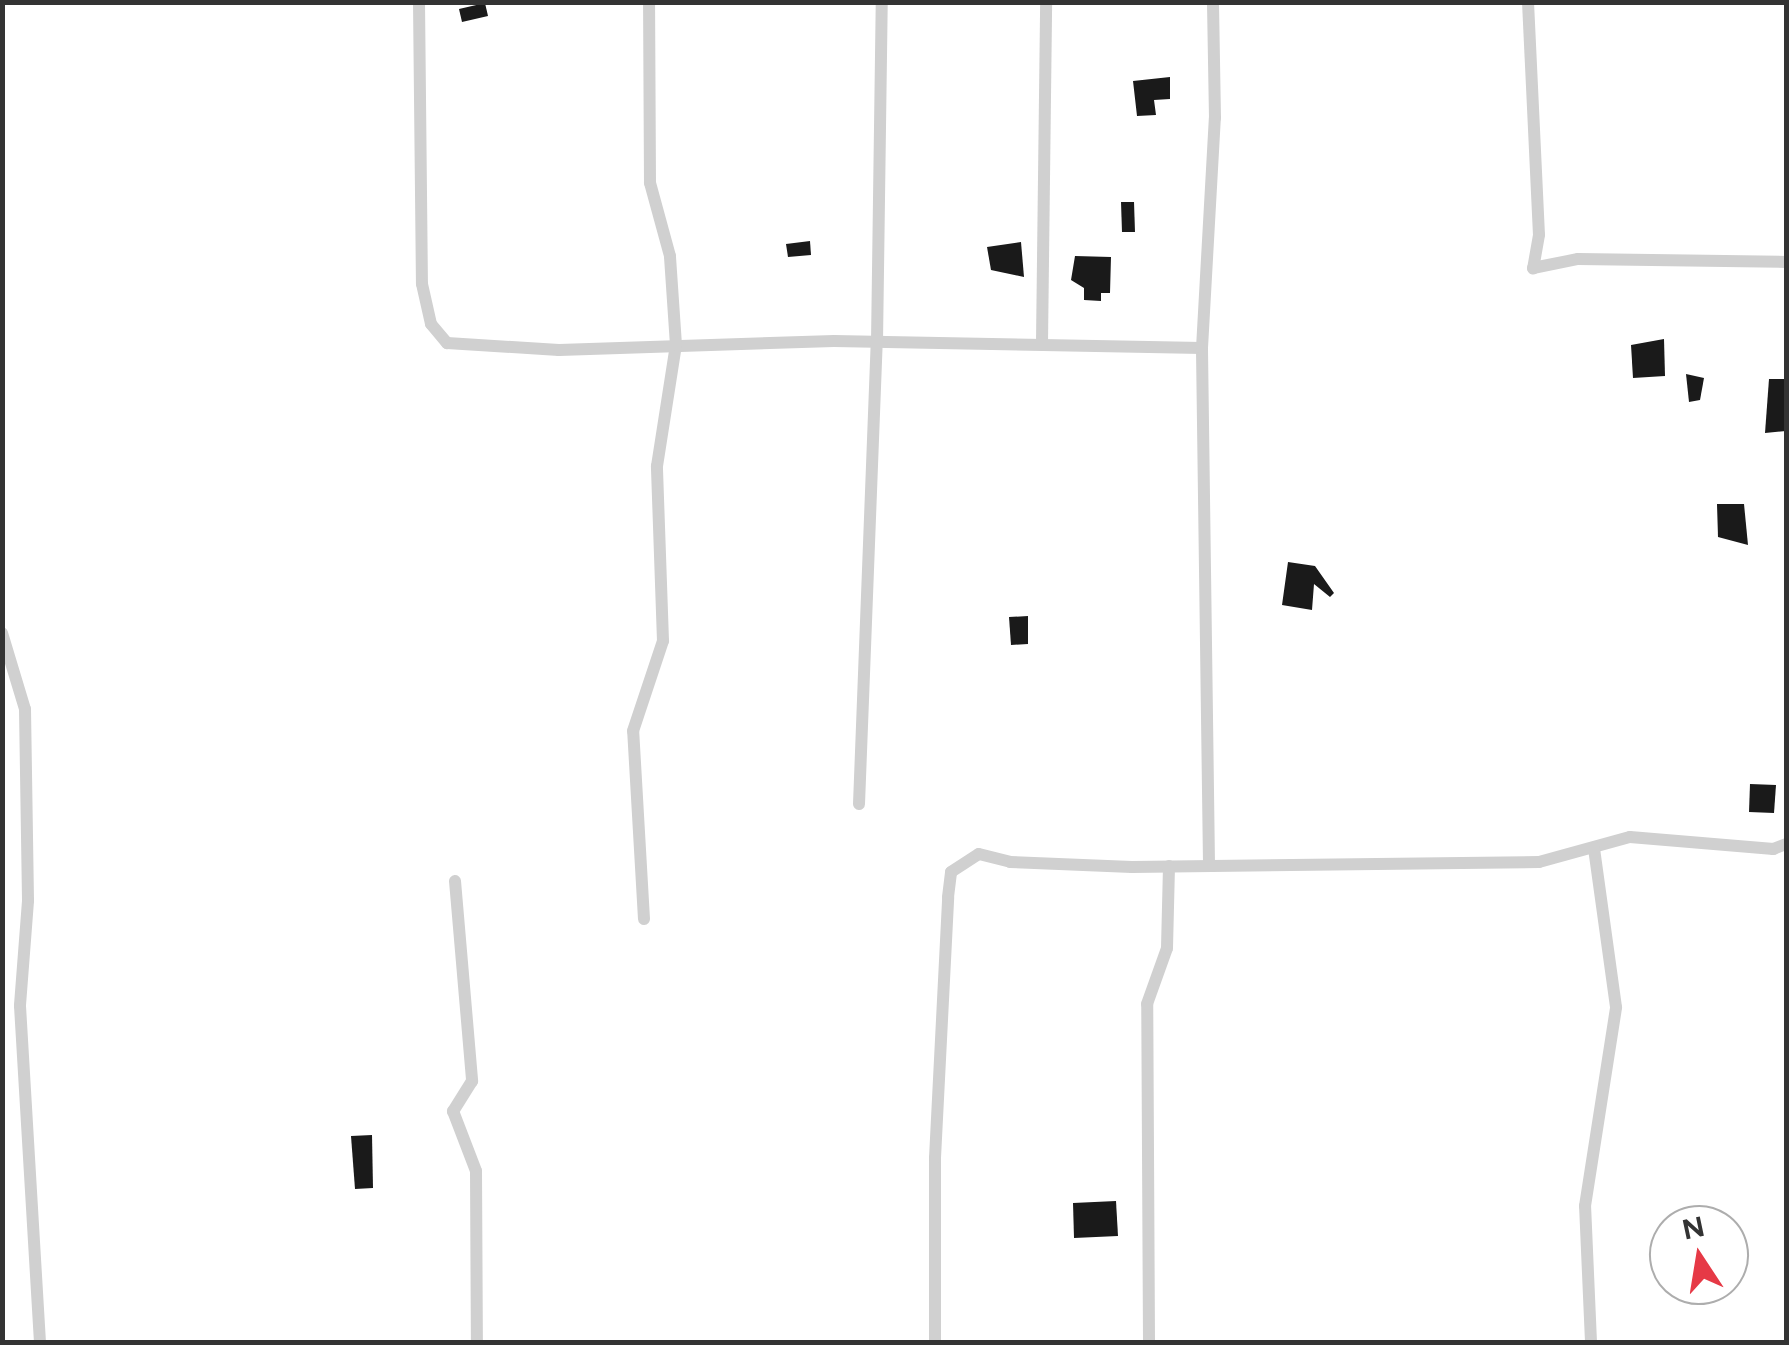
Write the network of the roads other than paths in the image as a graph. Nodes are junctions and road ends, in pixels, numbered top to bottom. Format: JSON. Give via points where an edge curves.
{"nodes":[{"id":1,"x":419,"y":2,"type":"edge"},
{"id":2,"x":649,"y":2,"type":"edge"},
{"id":3,"x":882,"y":2,"type":"edge"},
{"id":4,"x":1046,"y":2,"type":"edge"},
{"id":5,"x":1213,"y":2,"type":"edge"},
{"id":6,"x":1528,"y":2,"type":"edge"},
{"id":7,"x":1786,"y":262,"type":"edge"},
{"id":8,"x":878,"y":342,"type":"junction"},
{"id":9,"x":1042,"y":342,"type":"junction"},
{"id":10,"x":676,"y":345,"type":"junction"},
{"id":11,"x":1202,"y":348,"type":"junction"},
{"id":12,"x":2,"y":632,"type":"edge"},
{"id":13,"x":859,"y":804,"type":"dead end"},
{"id":14,"x":1786,"y":844,"type":"edge"},
{"id":15,"x":1594,"y":848,"type":"junction"},
{"id":16,"x":1209,"y":864,"type":"junction"},
{"id":17,"x":1169,"y":866,"type":"junction"},
{"id":18,"x":455,"y":881,"type":"dead end"},
{"id":19,"x":644,"y":918,"type":"dead end"},
{"id":20,"x":40,"y":1342,"type":"edge"},
{"id":21,"x":477,"y":1342,"type":"edge"},
{"id":22,"x":936,"y":1342,"type":"edge"},
{"id":23,"x":1150,"y":1342,"type":"edge"},
{"id":24,"x":1590,"y":1342,"type":"edge"}],
"edges":[{"from":1,"to":10,"type":"street","via":[[422,284],[431,324],[447,343],[480,348]]},
{"from":2,"to":10,"type":"street","via":[[650,183],[670,256]]},
{"from":3,"to":8,"type":"street"},
{"from":4,"to":9,"type":"street"},
{"from":5,"to":11,"type":"street","via":[[1215,118]]},
{"from":6,"to":7,"type":"street","via":[[1539,235],[1534,268],[1578,259]]},
{"from":8,"to":9,"type":"street"},
{"from":8,"to":10,"type":"street"},
{"from":8,"to":13,"type":"street"},
{"from":9,"to":11,"type":"street"},
{"from":10,"to":19,"type":"street","via":[[657,466],[663,642],[632,731]]},
{"from":11,"to":16,"type":"street"},
{"from":12,"to":20,"type":"street","via":[[24,688],[28,901],[20,1006]]},
{"from":14,"to":15,"type":"street","via":[[1773,849],[1630,837]]},
{"from":15,"to":16,"type":"street","via":[[1539,862]]},
{"from":15,"to":24,"type":"street","via":[[1616,1007],[1585,1206]]},
{"from":16,"to":17,"type":"street"},
{"from":17,"to":22,"type":"street","via":[[1010,862],[979,854],[951,872],[937,1101]]},
{"from":17,"to":23,"type":"street","via":[[1167,948],[1150,990],[1146,1039]]},
{"from":18,"to":21,"type":"street","via":[[472,1081],[453,1111],[476,1171]]}]}
